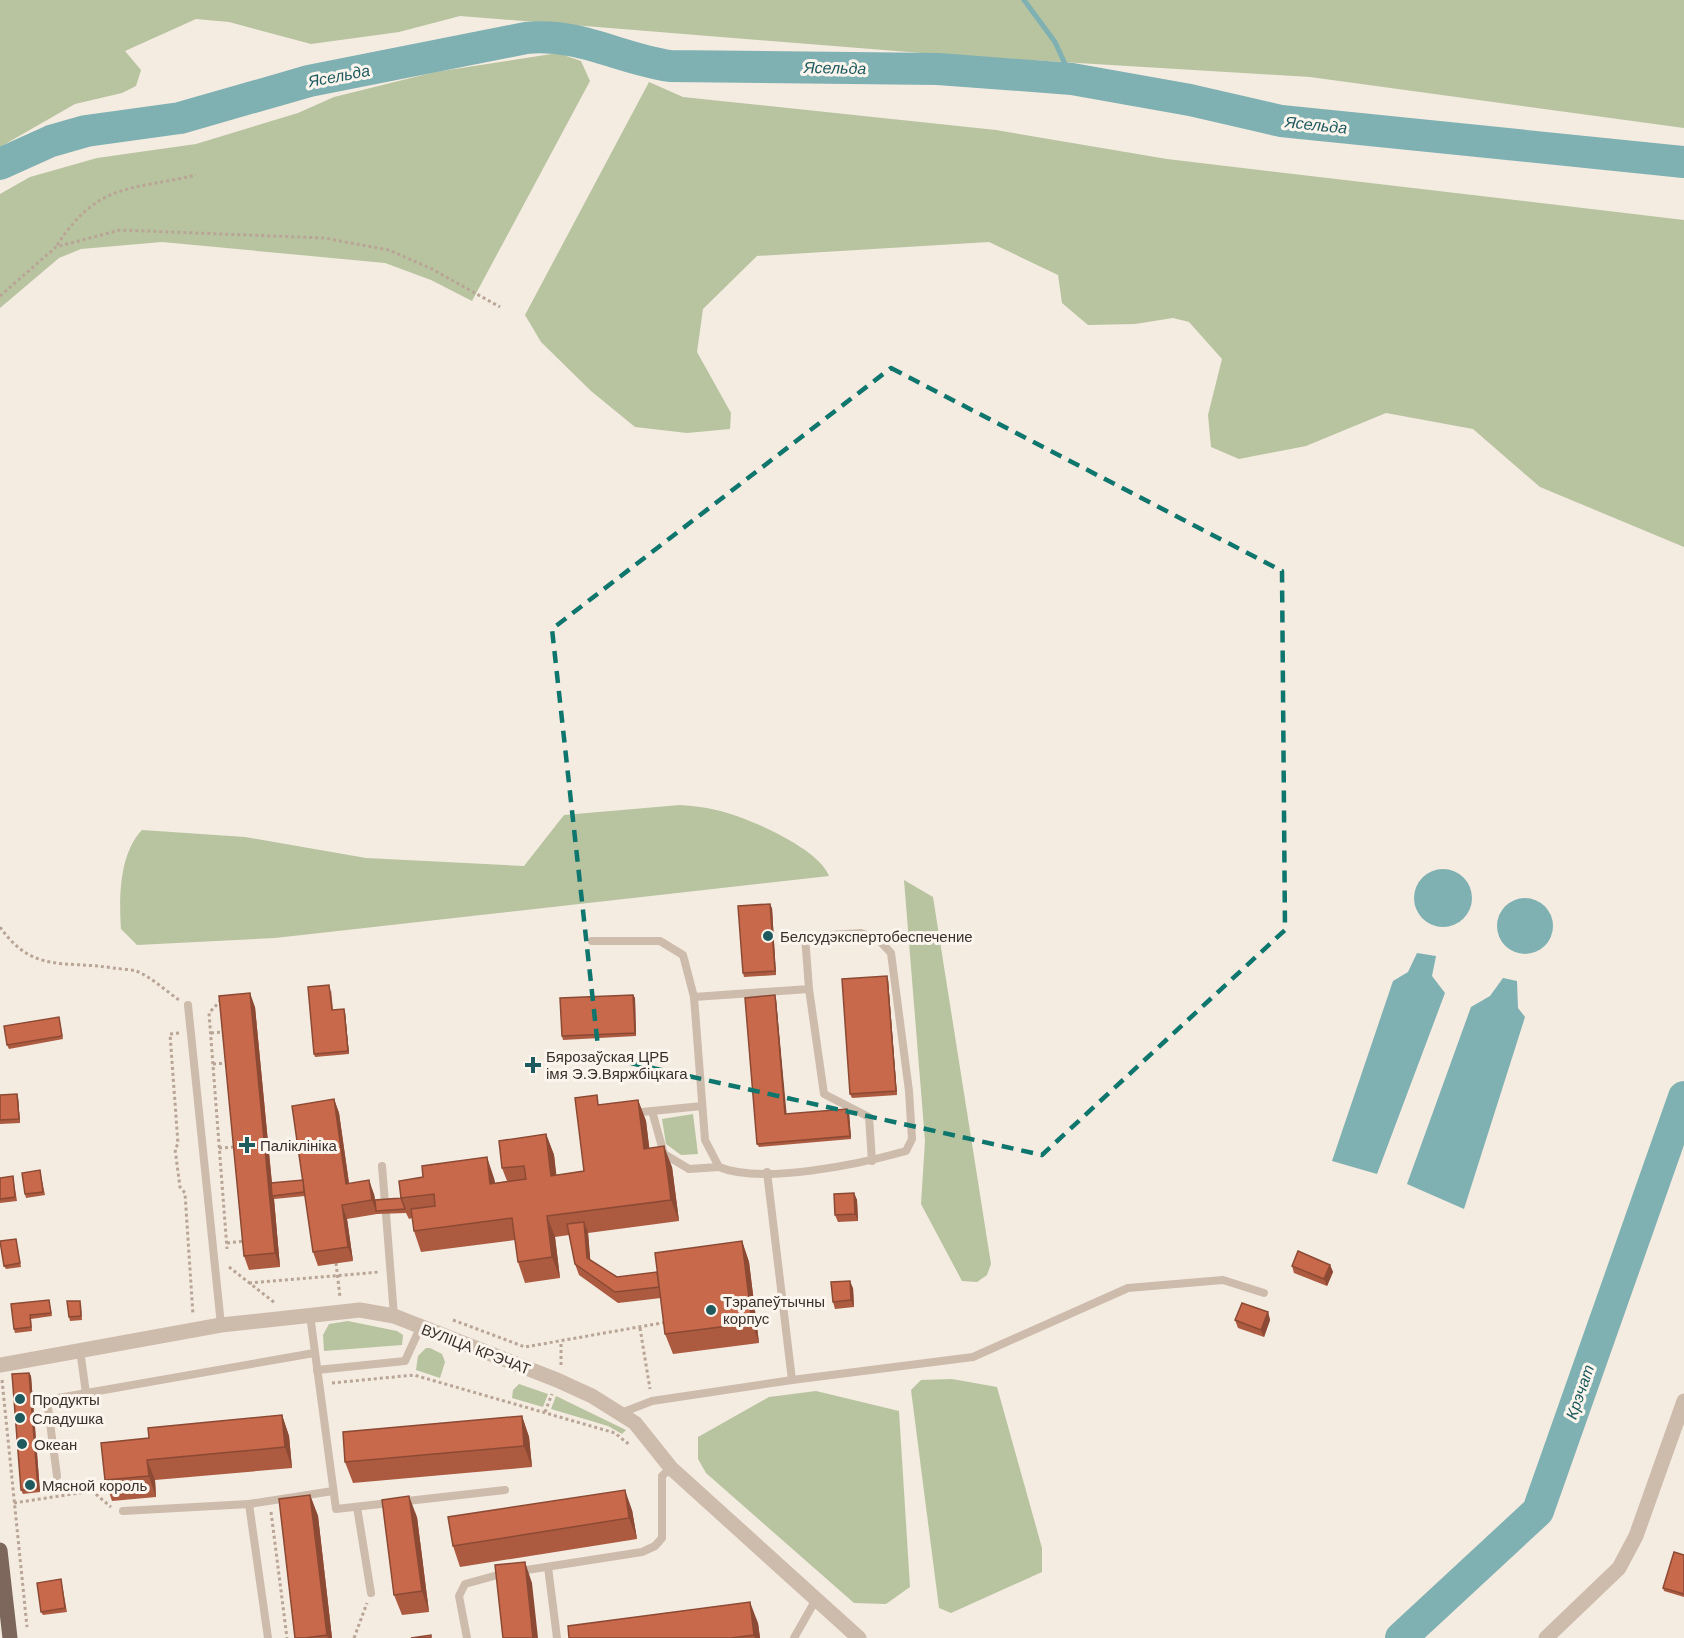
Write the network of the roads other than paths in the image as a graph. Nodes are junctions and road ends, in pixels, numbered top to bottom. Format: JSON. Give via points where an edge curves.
{"nodes":[{"id":1,"x":805,"y":936,"type":"junction"},
{"id":2,"x":784,"y":938,"type":"dead end"},
{"id":3,"x":592,"y":941,"type":"dead end"},
{"id":4,"x":809,"y":989,"type":"junction"},
{"id":5,"x":694,"y":997,"type":"junction"},
{"id":6,"x":188,"y":1005,"type":"road end"},
{"id":7,"x":702,"y":1106,"type":"junction"},
{"id":8,"x":652,"y":1111,"type":"junction"},
{"id":9,"x":624,"y":1114,"type":"edge"},
{"id":10,"x":872,"y":1161,"type":"junction"},
{"id":11,"x":382,"y":1166,"type":"dead end"},
{"id":12,"x":718,"y":1167,"type":"junction"},
{"id":13,"x":767,"y":1172,"type":"junction"},
{"id":14,"x":385,"y":1203,"type":"edge"},
{"id":15,"x":386,"y":1214,"type":"edge"},
{"id":16,"x":1264,"y":1293,"type":"dead end"},
{"id":17,"x":310,"y":1315,"type":"junction"},
{"id":18,"x":394,"y":1316,"type":"junction"},
{"id":19,"x":221,"y":1324,"type":"junction"},
{"id":20,"x":420,"y":1328,"type":"junction"},
{"id":21,"x":80,"y":1350,"type":"junction"},
{"id":22,"x":314,"y":1353,"type":"junction"},
{"id":23,"x":0,"y":1365,"type":"edge"},
{"id":24,"x":317,"y":1370,"type":"junction"},
{"id":25,"x":792,"y":1380,"type":"junction"},
{"id":26,"x":86,"y":1393,"type":"junction"},
{"id":27,"x":1684,"y":1401,"type":"edge"},
{"id":28,"x":621,"y":1413,"type":"junction"},
{"id":29,"x":670,"y":1468,"type":"junction"},
{"id":30,"x":57,"y":1476,"type":"dead end"},
{"id":31,"x":506,"y":1490,"type":"dead end"},
{"id":32,"x":333,"y":1491,"type":"junction"},
{"id":33,"x":249,"y":1504,"type":"junction"},
{"id":34,"x":357,"y":1508,"type":"junction"},
{"id":35,"x":123,"y":1511,"type":"road end"},
{"id":36,"x":0,"y":1550,"type":"edge"},
{"id":37,"x":548,"y":1567,"type":"junction"},
{"id":38,"x":371,"y":1593,"type":"road end"},
{"id":39,"x":815,"y":1601,"type":"junction"},
{"id":40,"x":9,"y":1638,"type":"edge"},
{"id":41,"x":268,"y":1638,"type":"edge"},
{"id":42,"x":467,"y":1638,"type":"edge"},
{"id":43,"x":557,"y":1638,"type":"edge"},
{"id":44,"x":794,"y":1638,"type":"edge"},
{"id":45,"x":859,"y":1638,"type":"edge"},
{"id":46,"x":1546,"y":1638,"type":"edge"}],
"edges":[{"from":1,"to":2,"type":"lane"},
{"from":1,"to":4,"type":"lane"},
{"from":1,"to":10,"type":"lane","via":[[861,933],[878,939],[891,953],[912,1138],[906,1151]]},
{"from":3,"to":5,"type":"lane","via":[[660,941],[683,955]]},
{"from":4,"to":5,"type":"lane"},
{"from":4,"to":10,"type":"lane","via":[[824,1094],[869,1118]]},
{"from":5,"to":7,"type":"lane"},
{"from":6,"to":19,"type":"lane"},
{"from":7,"to":8,"type":"lane"},
{"from":7,"to":12,"type":"lane","via":[[705,1140]]},
{"from":8,"to":9,"type":"lane"},
{"from":8,"to":12,"type":"lane","via":[[664,1154],[689,1169]]},
{"from":10,"to":13,"type":"lane","via":[[819,1170]]},
{"from":11,"to":14,"type":"lane"},
{"from":12,"to":13,"type":"lane","via":[[734,1173]]},
{"from":13,"to":25,"type":"lane"},
{"from":15,"to":18,"type":"lane"},
{"from":16,"to":25,"type":"lane","via":[[1223,1280],[1128,1288],[973,1357]]},
{"from":17,"to":18,"type":"street","name":"ВУЛІЦА КРЭЧАТ","via":[[360,1310]]},
{"from":17,"to":19,"type":"street","name":"ВУЛІЦА КРЭЧАТ"},
{"from":17,"to":22,"type":"lane"},
{"from":18,"to":20,"type":"street","name":"ВУЛІЦА КРЭЧАТ"},
{"from":19,"to":21,"type":"street","name":"ВУЛІЦА КРЭЧАТ"},
{"from":20,"to":24,"type":"lane","via":[[405,1361]]},
{"from":20,"to":28,"type":"street","name":"ВУЛІЦА КРЭЧАТ","via":[[557,1380]]},
{"from":21,"to":23,"type":"street","name":"ВУЛІЦА КРЭЧАТ"},
{"from":21,"to":26,"type":"lane"},
{"from":22,"to":24,"type":"lane"},
{"from":22,"to":26,"type":"lane"},
{"from":24,"to":32,"type":"lane"},
{"from":25,"to":28,"type":"lane","via":[[652,1401]]},
{"from":26,"to":30,"type":"lane","via":[[47,1400]]},
{"from":27,"to":46,"type":"street","via":[[1636,1536],[1619,1568]]},
{"from":28,"to":29,"type":"street","name":"ВУЛІЦА КРЭЧАТ","via":[[635,1423]]},
{"from":29,"to":37,"type":"lane","via":[[662,1476],[662,1538],[655,1546],[642,1552]]},
{"from":29,"to":39,"type":"street","name":"ВУЛІЦА КРЭЧАТ"},
{"from":31,"to":34,"type":"lane"},
{"from":32,"to":33,"type":"lane"},
{"from":32,"to":34,"type":"lane","via":[[336,1509]]},
{"from":33,"to":35,"type":"lane"},
{"from":33,"to":41,"type":"lane"},
{"from":34,"to":38,"type":"lane"},
{"from":36,"to":40,"type":"main road"},
{"from":37,"to":42,"type":"lane","via":[[498,1574],[465,1584],[459,1596]]},
{"from":37,"to":43,"type":"lane"},
{"from":39,"to":44,"type":"lane"},
{"from":39,"to":45,"type":"street","name":"ВУЛІЦА КРЭЧАТ"}]}
